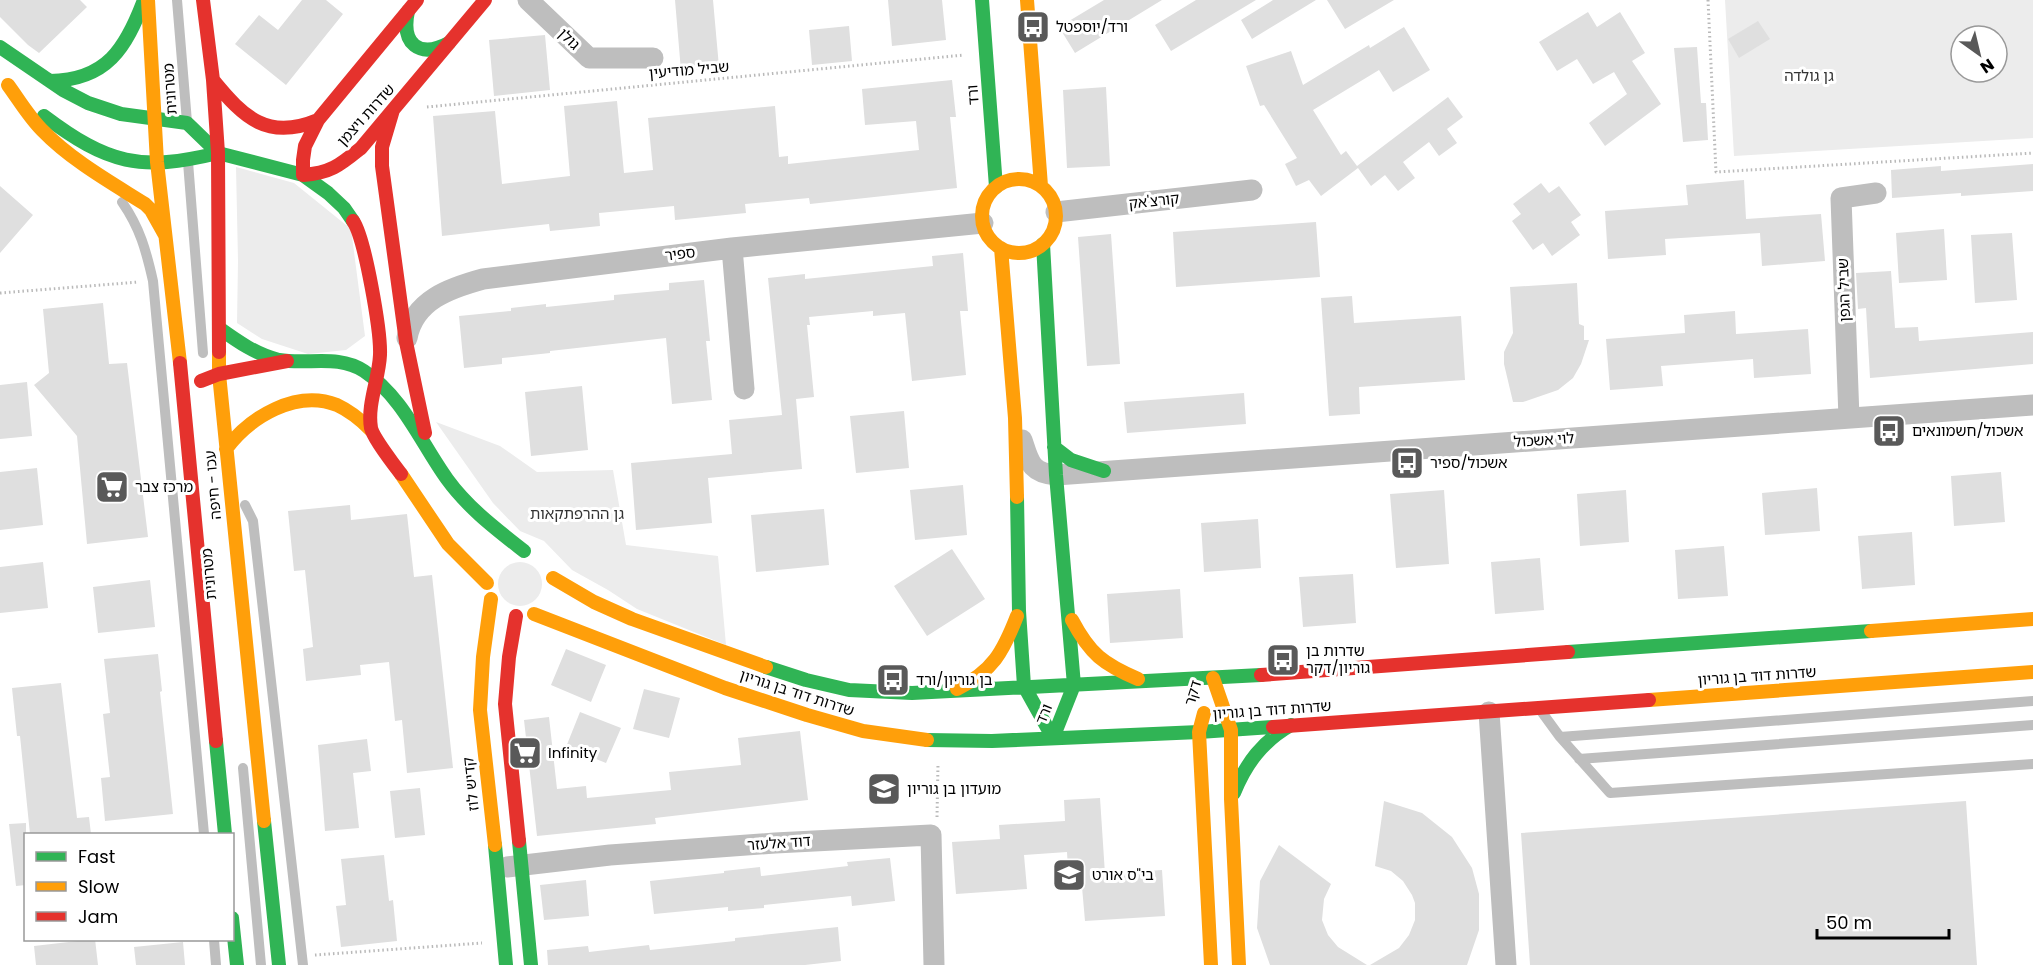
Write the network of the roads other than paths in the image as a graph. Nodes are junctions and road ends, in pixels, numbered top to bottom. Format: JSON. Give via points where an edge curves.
{"nodes":[{"id":1,"x":146,"y":0,"type":"edge"},
{"id":2,"x":177,"y":0,"type":"edge"},
{"id":3,"x":203,"y":0,"type":"edge"},
{"id":4,"x":485,"y":0,"type":"edge"},
{"id":5,"x":528,"y":0,"type":"edge"},
{"id":6,"x":982,"y":0,"type":"edge"},
{"id":7,"x":1027,"y":0,"type":"edge"},
{"id":8,"x":412,"y":5,"type":"edge"},
{"id":9,"x":126,"y":10,"type":"dead end"},
{"id":10,"x":129,"y":39,"type":"junction"},
{"id":11,"x":449,"y":43,"type":"junction"},
{"id":12,"x":0,"y":47,"type":"edge"},
{"id":13,"x":653,"y":58,"type":"dead end"},
{"id":14,"x":213,"y":80,"type":"junction"},
{"id":15,"x":50,"y":81,"type":"junction"},
{"id":16,"x":4,"y":83,"type":"edge"},
{"id":17,"x":393,"y":110,"type":"junction"},
{"id":18,"x":154,"y":118,"type":"junction"},
{"id":19,"x":318,"y":120,"type":"junction"},
{"id":20,"x":188,"y":123,"type":"junction"},
{"id":21,"x":188,"y":151,"type":"junction"},
{"id":22,"x":218,"y":153,"type":"junction"},
{"id":23,"x":157,"y":162,"type":"junction"},
{"id":24,"x":303,"y":175,"type":"junction"},
{"id":25,"x":101,"y":176,"type":"junction"},
{"id":26,"x":1041,"y":186,"type":"junction"},
{"id":27,"x":996,"y":187,"type":"junction"},
{"id":28,"x":1252,"y":190,"type":"dead end"},
{"id":29,"x":1876,"y":193,"type":"dead end"},
{"id":30,"x":1056,"y":212,"type":"junction"},
{"id":31,"x":983,"y":223,"type":"junction"},
{"id":32,"x":165,"y":236,"type":"junction"},
{"id":33,"x":1043,"y":244,"type":"junction"},
{"id":34,"x":732,"y":248,"type":"junction"},
{"id":35,"x":1001,"y":248,"type":"junction"},
{"id":36,"x":377,"y":321,"type":"junction"},
{"id":37,"x":219,"y":328,"type":"junction"},
{"id":38,"x":406,"y":342,"type":"junction"},
{"id":39,"x":366,"y":345,"type":"dead end"},
{"id":40,"x":355,"y":354,"type":"dead end"},
{"id":41,"x":287,"y":361,"type":"junction"},
{"id":42,"x":342,"y":361,"type":"junction"},
{"id":43,"x":219,"y":374,"type":"junction"},
{"id":44,"x":377,"y":382,"type":"junction"},
{"id":45,"x":206,"y":384,"type":"junction"},
{"id":46,"x":744,"y":389,"type":"dead end"},
{"id":47,"x":184,"y":396,"type":"junction"},
{"id":48,"x":2033,"y":405,"type":"edge"},
{"id":49,"x":1015,"y":418,"type":"junction"},
{"id":50,"x":1849,"y":418,"type":"junction"},
{"id":51,"x":371,"y":430,"type":"junction"},
{"id":52,"x":1054,"y":447,"type":"junction"},
{"id":53,"x":226,"y":449,"type":"junction"},
{"id":54,"x":433,"y":456,"type":"junction"},
{"id":55,"x":228,"y":471,"type":"junction"},
{"id":56,"x":1104,"y":471,"type":"junction"},
{"id":57,"x":1056,"y":475,"type":"junction"},
{"id":58,"x":195,"y":518,"type":"junction"},
{"id":59,"x":178,"y":554,"type":"junction"},
{"id":60,"x":502,"y":556,"type":"dead end"},
{"id":61,"x":552,"y":578,"type":"dead end"},
{"id":62,"x":491,"y":599,"type":"junction"},
{"id":63,"x":1020,"y":611,"type":"junction"},
{"id":64,"x":1068,"y":613,"type":"junction"},
{"id":65,"x":516,"y":616,"type":"junction"},
{"id":66,"x":2033,"y":619,"type":"edge"},
{"id":67,"x":246,"y":648,"type":"junction"},
{"id":68,"x":2033,"y":672,"type":"edge"},
{"id":69,"x":270,"y":675,"type":"junction"},
{"id":70,"x":1213,"y":678,"type":"junction"},
{"id":71,"x":1141,"y":681,"type":"junction"},
{"id":72,"x":1074,"y":685,"type":"junction"},
{"id":73,"x":1024,"y":686,"type":"junction"},
{"id":74,"x":948,"y":692,"type":"junction"},
{"id":75,"x":2033,"y":701,"type":"edge"},
{"id":76,"x":1539,"y":708,"type":"junction"},
{"id":77,"x":1489,"y":712,"type":"junction"},
{"id":78,"x":1291,"y":725,"type":"junction"},
{"id":79,"x":2033,"y":725,"type":"edge"},
{"id":80,"x":1231,"y":730,"type":"junction"},
{"id":81,"x":1199,"y":732,"type":"junction"},
{"id":82,"x":1150,"y":734,"type":"junction"},
{"id":83,"x":1560,"y":737,"type":"junction"},
{"id":84,"x":1053,"y":738,"type":"junction"},
{"id":85,"x":241,"y":754,"type":"dead end"},
{"id":86,"x":1579,"y":759,"type":"junction"},
{"id":87,"x":2033,"y":764,"type":"edge"},
{"id":88,"x":1201,"y":780,"type":"junction"},
{"id":89,"x":1232,"y":799,"type":"junction"},
{"id":90,"x":204,"y":833,"type":"edge"},
{"id":91,"x":225,"y":833,"type":"edge"},
{"id":92,"x":522,"y":866,"type":"junction"},
{"id":93,"x":497,"y":868,"type":"junction"},
{"id":94,"x":234,"y":937,"type":"edge"},
{"id":95,"x":214,"y":941,"type":"edge"},
{"id":96,"x":302,"y":961,"type":"edge"},
{"id":97,"x":216,"y":965,"type":"edge"},
{"id":98,"x":237,"y":965,"type":"edge"},
{"id":99,"x":261,"y":965,"type":"edge"},
{"id":100,"x":279,"y":965,"type":"edge"},
{"id":101,"x":506,"y":965,"type":"edge"},
{"id":102,"x":531,"y":965,"type":"edge"},
{"id":103,"x":934,"y":965,"type":"edge"},
{"id":104,"x":1211,"y":965,"type":"edge"},
{"id":105,"x":1239,"y":965,"type":"edge"},
{"id":106,"x":1506,"y":965,"type":"edge"}],
"edges":[{"from":1,"to":10,"type":"main road"},
{"from":1,"to":18,"type":"main road","name":"עכו - חיפה"},
{"from":2,"to":20,"type":"lane","name":"מטרונית"},
{"from":3,"to":14,"type":"main road","name":"עכו - חיפה"},
{"from":4,"to":11,"type":"main road","name":"שדרות ויצמן"},
{"from":5,"to":13,"type":"street","name":"גולן","via":[[589,58]]},
{"from":6,"to":27,"type":"main road","name":"ורד"},
{"from":7,"to":26,"type":"main road"},
{"from":8,"to":11,"type":"main road","via":[[404,26],[413,45],[435,51]]},
{"from":8,"to":19,"type":"main road","name":"שדרות ויצמן"},
{"from":9,"to":10,"type":"lane"},
{"from":10,"to":15,"type":"main road","via":[[115,57],[84,76],[65,82]]},
{"from":11,"to":17,"type":"main road","name":"שדרות ויצמן"},
{"from":12,"to":15,"type":"main road"},
{"from":14,"to":19,"type":"main road","via":[[246,116],[269,127],[291,130]]},
{"from":14,"to":22,"type":"main road","name":"עכו - חיפה"},
{"from":15,"to":18,"type":"main road","via":[[104,109]]},
{"from":16,"to":23,"type":"main road","via":[[64,131],[94,147],[120,159]]},
{"from":16,"to":25,"type":"main road","via":[[41,129]]},
{"from":17,"to":24,"type":"main road","name":"שדרות ויצמן","via":[[361,148],[342,163],[321,174]]},
{"from":17,"to":38,"type":"main road","via":[[382,147],[382,166]]},
{"from":18,"to":20,"type":"main road"},
{"from":18,"to":23,"type":"main road","name":"עכו - חיפה"},
{"from":19,"to":24,"type":"main road","name":"שדרות ויצמן","via":[[303,151]]},
{"from":20,"to":21,"type":"lane","name":"מטרונית"},
{"from":20,"to":22,"type":"main road"},
{"from":21,"to":22,"type":"main road"},
{"from":21,"to":23,"type":"main road"},
{"from":21,"to":45,"type":"lane","name":"מטרונית"},
{"from":22,"to":24,"type":"main road"},
{"from":22,"to":37,"type":"main road","name":"עכו - חיפה"},
{"from":23,"to":32,"type":"main road","name":"עכו - חיפה"},
{"from":24,"to":36,"type":"main road","via":[[344,208],[356,225]]},
{"from":25,"to":32,"type":"main road","via":[[145,204]]},
{"from":25,"to":59,"type":"lane","via":[[136,224],[153,281]]},
{"from":26,"to":27,"type":"main road","via":[[1018,179]]},
{"from":26,"to":30,"type":"main road","via":[[1054,202]]},
{"from":27,"to":31,"type":"main road","via":[[984,203]]},
{"from":28,"to":30,"type":"street","name":"קורצ'אק"},
{"from":29,"to":50,"type":"street","name":"שביל הגפן","via":[[1841,198]]},
{"from":30,"to":33,"type":"main road","via":[[1054,230]]},
{"from":31,"to":34,"type":"street","name":"ספיר"},
{"from":31,"to":35,"type":"main road","via":[[992,242]]},
{"from":32,"to":47,"type":"main road","name":"עכו - חיפה"},
{"from":33,"to":35,"type":"main road","via":[[1023,253]]},
{"from":33,"to":52,"type":"main road","name":"ורד"},
{"from":34,"to":38,"type":"street","name":"ספיר","via":[[460,285],[423,306],[414,316]]},
{"from":34,"to":46,"type":"street"},
{"from":35,"to":49,"type":"main road","name":"ורד"},
{"from":36,"to":39,"type":"main road"},
{"from":36,"to":44,"type":"main road"},
{"from":37,"to":41,"type":"main road","via":[[255,350]]},
{"from":37,"to":43,"type":"main road","name":"עכו - חיפה"},
{"from":38,"to":54,"type":"main road","via":[[423,427]]},
{"from":40,"to":42,"type":"main road"},
{"from":41,"to":42,"type":"main road"},
{"from":41,"to":43,"type":"main road"},
{"from":42,"to":44,"type":"main road"},
{"from":43,"to":45,"type":"main road"},
{"from":43,"to":53,"type":"main road","name":"עכו - חיפה"},
{"from":44,"to":51,"type":"main road"},
{"from":44,"to":54,"type":"main road","via":[[398,404]]},
{"from":45,"to":47,"type":"main road"},
{"from":47,"to":58,"type":"main road","name":"עכו - חיפה"},
{"from":48,"to":50,"type":"street","name":"לוי אשכול"},
{"from":49,"to":57,"type":"street","via":[[1030,464],[1039,472]]},
{"from":49,"to":63,"type":"main road","name":"ורד"},
{"from":50,"to":56,"type":"street","name":"לוי אשכול"},
{"from":51,"to":53,"type":"main road","via":[[342,407],[311,399],[295,401],[256,418]]},
{"from":51,"to":62,"type":"main road","via":[[448,544],[488,578]]},
{"from":52,"to":56,"type":"main road","via":[[1071,460]]},
{"from":52,"to":57,"type":"main road","name":"ורד"},
{"from":53,"to":55,"type":"main road","name":"עכו - חיפה"},
{"from":54,"to":60,"type":"main road","via":[[475,512],[529,552],[513,551]]},
{"from":55,"to":67,"type":"main road","name":"עכו - חיפה"},
{"from":55,"to":69,"type":"lane","via":[[252,521]]},
{"from":56,"to":57,"type":"street","name":"לוי אשכול"},
{"from":57,"to":64,"type":"main road","name":"ורד"},
{"from":58,"to":59,"type":"lane"},
{"from":58,"to":91,"type":"main road","name":"עכו - חיפה"},
{"from":59,"to":90,"type":"lane"},
{"from":61,"to":74,"type":"main road","name":"שדרות דוד בן גוריון","via":[[632,619],[806,680],[849,690]]},
{"from":62,"to":65,"type":"main road","via":[[501,611]]},
{"from":62,"to":93,"type":"main road","name":"קדיש לוז","via":[[480,710]]},
{"from":63,"to":73,"type":"main road","name":"ורד"},
{"from":63,"to":74,"type":"main road","via":[[996,661],[976,680]]},
{"from":64,"to":71,"type":"main road","via":[[1097,658]]},
{"from":64,"to":72,"type":"main road","name":"ורד"},
{"from":65,"to":84,"type":"main road","name":"שדרות דוד בן גוריון","via":[[539,611],[725,688],[863,732],[934,741]]},
{"from":65,"to":92,"type":"main road","via":[[505,704]]},
{"from":66,"to":70,"type":"main road","name":"שדרות דוד בן גוריון"},
{"from":67,"to":69,"type":"lane"},
{"from":67,"to":100,"type":"main road","name":"עכו - חיפה"},
{"from":68,"to":76,"type":"main road","name":"שדרות דוד בן גוריון"},
{"from":69,"to":96,"type":"lane"},
{"from":70,"to":71,"type":"main road","name":"שדרות דוד בן גוריון"},
{"from":70,"to":80,"type":"main road","name":"דקר"},
{"from":70,"to":81,"type":"main road","name":"דקר"},
{"from":71,"to":72,"type":"main road","name":"שדרות דוד בן גוריון"},
{"from":72,"to":73,"type":"main road","name":"שדרות דוד בן גוריון"},
{"from":72,"to":84,"type":"main road","name":"ורד"},
{"from":73,"to":74,"type":"main road","name":"שדרות דוד בן גוריון"},
{"from":73,"to":84,"type":"main road","name":"ורד"},
{"from":75,"to":83,"type":"lane"},
{"from":76,"to":77,"type":"main road","name":"שדרות דוד בן גוריון"},
{"from":76,"to":83,"type":"lane"},
{"from":77,"to":78,"type":"main road","name":"שדרות דוד בן גוריון"},
{"from":77,"to":106,"type":"street"},
{"from":78,"to":80,"type":"main road","name":"שדרות דוד בן גוריון"},
{"from":78,"to":89,"type":"main road","via":[[1260,746],[1239,777]]},
{"from":79,"to":86,"type":"lane"},
{"from":80,"to":81,"type":"main road","name":"שדרות דוד בן גוריון"},
{"from":80,"to":89,"type":"main road","name":"דקר"},
{"from":81,"to":82,"type":"main road","name":"שדרות דוד בן גוריון"},
{"from":81,"to":88,"type":"main road","name":"דקר"},
{"from":82,"to":84,"type":"main road","name":"שדרות דוד בן גוריון"},
{"from":82,"to":88,"type":"main road","via":[[1181,752]]},
{"from":83,"to":86,"type":"lane"},
{"from":85,"to":99,"type":"lane"},
{"from":86,"to":87,"type":"lane","via":[[1610,793]]},
{"from":88,"to":104,"type":"main road","name":"דקר"},
{"from":89,"to":105,"type":"main road","name":"דקר"},
{"from":92,"to":93,"type":"street","name":"דוד אלעזר"},
{"from":92,"to":102,"type":"main road"},
{"from":92,"to":103,"type":"street","name":"דוד אלעזר","via":[[610,855],[931,834]]},
{"from":93,"to":101,"type":"main road","name":"קדיש לוז"},
{"from":94,"to":98,"type":"main road"},
{"from":95,"to":97,"type":"lane"}]}
